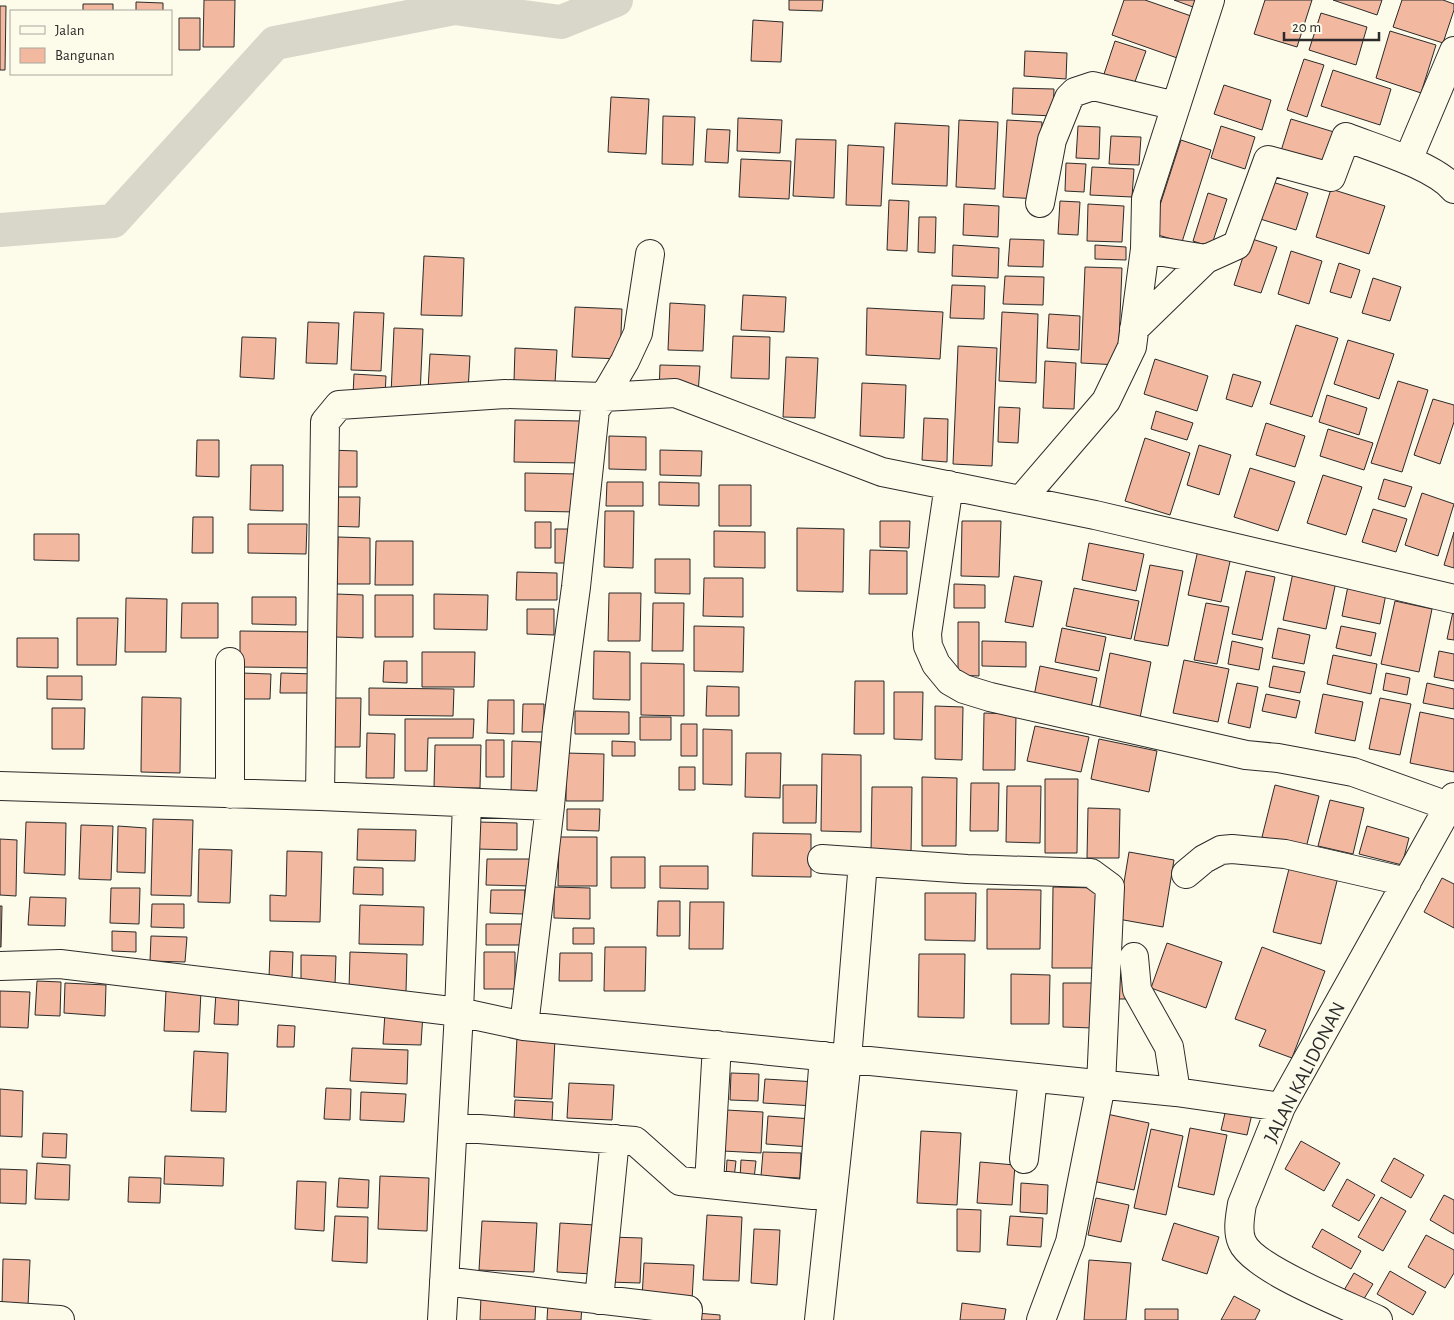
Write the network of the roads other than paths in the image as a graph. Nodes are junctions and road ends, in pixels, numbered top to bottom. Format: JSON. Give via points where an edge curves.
{"nodes":[{"id":1,"x":1210,"y":0,"type":"edge"},
{"id":2,"x":1454,"y":51,"type":"edge"},
{"id":3,"x":1176,"y":106,"type":"junction"},
{"id":4,"x":1408,"y":160,"type":"junction"},
{"id":5,"x":1454,"y":189,"type":"edge"},
{"id":6,"x":1040,"y":203,"type":"dead end"},
{"id":7,"x":1146,"y":249,"type":"junction"},
{"id":8,"x":650,"y":254,"type":"dead end"},
{"id":9,"x":1206,"y":259,"type":"junction"},
{"id":10,"x":1134,"y":330,"type":"junction"},
{"id":11,"x":604,"y":397,"type":"junction"},
{"id":12,"x":949,"y":485,"type":"junction"},
{"id":13,"x":1021,"y":500,"type":"junction"},
{"id":14,"x":1454,"y":599,"type":"edge"},
{"id":15,"x":230,"y":662,"type":"dead end"},
{"id":16,"x":0,"y":786,"type":"edge"},
{"id":17,"x":230,"y":794,"type":"junction"},
{"id":18,"x":320,"y":796,"type":"junction"},
{"id":19,"x":1451,"y":801,"type":"edge"},
{"id":20,"x":467,"y":803,"type":"junction"},
{"id":21,"x":550,"y":806,"type":"junction"},
{"id":22,"x":822,"y":859,"type":"dead end"},
{"id":23,"x":862,"y":862,"type":"junction"},
{"id":24,"x":1186,"y":874,"type":"dead end"},
{"id":25,"x":1407,"y":882,"type":"junction"},
{"id":26,"x":1134,"y":957,"type":"dead end"},
{"id":27,"x":0,"y":966,"type":"edge"},
{"id":28,"x":459,"y":1012,"type":"junction"},
{"id":29,"x":524,"y":1026,"type":"junction"},
{"id":30,"x":717,"y":1045,"type":"junction"},
{"id":31,"x":835,"y":1058,"type":"junction"},
{"id":32,"x":1033,"y":1078,"type":"junction"},
{"id":33,"x":1101,"y":1085,"type":"junction"},
{"id":34,"x":1176,"y":1092,"type":"junction"},
{"id":35,"x":1281,"y":1107,"type":"junction"},
{"id":36,"x":453,"y":1126,"type":"junction"},
{"id":37,"x":615,"y":1139,"type":"junction"},
{"id":38,"x":1024,"y":1159,"type":"dead end"},
{"id":39,"x":709,"y":1184,"type":"junction"},
{"id":40,"x":822,"y":1195,"type":"junction"},
{"id":41,"x":444,"y":1281,"type":"junction"},
{"id":42,"x":599,"y":1300,"type":"junction"},
{"id":43,"x":0,"y":1316,"type":"edge"},
{"id":44,"x":60,"y":1320,"type":"edge"},
{"id":45,"x":442,"y":1320,"type":"edge"},
{"id":46,"x":687,"y":1320,"type":"edge"},
{"id":47,"x":819,"y":1320,"type":"edge"},
{"id":48,"x":1041,"y":1320,"type":"edge"},
{"id":49,"x":1378,"y":1320,"type":"edge"}],
"edges":[{"from":1,"to":3,"type":"street"},
{"from":2,"to":4,"type":"street"},
{"from":3,"to":6,"type":"street","via":[[1093,86],[1075,92],[1069,98],[1052,140]]},
{"from":3,"to":7,"type":"street","via":[[1146,199]]},
{"from":4,"to":5,"type":"street"},
{"from":4,"to":9,"type":"street","via":[[1346,137],[1331,177],[1268,160],[1237,246]]},
{"from":7,"to":9,"type":"street"},
{"from":7,"to":10,"type":"street"},
{"from":8,"to":11,"type":"street","via":[[638,333]]},
{"from":9,"to":10,"type":"street"},
{"from":10,"to":13,"type":"street","via":[[1132,347],[1106,401]]},
{"from":11,"to":12,"type":"street","via":[[676,393],[882,472]]},
{"from":11,"to":18,"type":"street","via":[[505,394],[339,405],[325,422]]},
{"from":11,"to":21,"type":"street","via":[[595,410]]},
{"from":12,"to":13,"type":"street"},
{"from":12,"to":19,"type":"street","via":[[927,634],[936,664],[950,681],[990,697],[1246,755],[1352,772]]},
{"from":13,"to":14,"type":"street"},
{"from":15,"to":17,"type":"street"},
{"from":16,"to":17,"type":"street"},
{"from":17,"to":18,"type":"street"},
{"from":18,"to":20,"type":"street"},
{"from":19,"to":25,"type":"street","name":"JALAN KALIDONAN"},
{"from":20,"to":21,"type":"street"},
{"from":20,"to":28,"type":"street"},
{"from":21,"to":29,"type":"street"},
{"from":22,"to":23,"type":"street"},
{"from":23,"to":31,"type":"street"},
{"from":23,"to":33,"type":"street","via":[[1091,874],[1110,887]]},
{"from":24,"to":25,"type":"street","via":[[1204,859],[1221,850],[1232,849],[1284,854]]},
{"from":25,"to":35,"type":"street","name":"JALAN KALIDONAN"},
{"from":26,"to":34,"type":"street","via":[[1137,990],[1169,1047]]},
{"from":27,"to":28,"type":"street","via":[[60,964]]},
{"from":28,"to":29,"type":"street"},
{"from":28,"to":36,"type":"street"},
{"from":29,"to":30,"type":"street"},
{"from":30,"to":31,"type":"street"},
{"from":30,"to":39,"type":"street"},
{"from":31,"to":32,"type":"street"},
{"from":31,"to":40,"type":"street"},
{"from":32,"to":33,"type":"street"},
{"from":32,"to":38,"type":"street"},
{"from":33,"to":34,"type":"street"},
{"from":33,"to":48,"type":"street","via":[[1070,1242]]},
{"from":34,"to":35,"type":"street"},
{"from":35,"to":49,"type":"street","name":"JALAN KALIDONAN","via":[[1242,1204],[1239,1220],[1242,1242],[1254,1258],[1268,1268]]},
{"from":36,"to":37,"type":"street"},
{"from":36,"to":41,"type":"street"},
{"from":37,"to":39,"type":"street","via":[[635,1141],[680,1181]]},
{"from":37,"to":42,"type":"street"},
{"from":39,"to":40,"type":"street"},
{"from":40,"to":47,"type":"street"},
{"from":41,"to":42,"type":"street"},
{"from":41,"to":45,"type":"street"},
{"from":42,"to":46,"type":"street","via":[[688,1310]]},
{"from":43,"to":44,"type":"street"}]}
